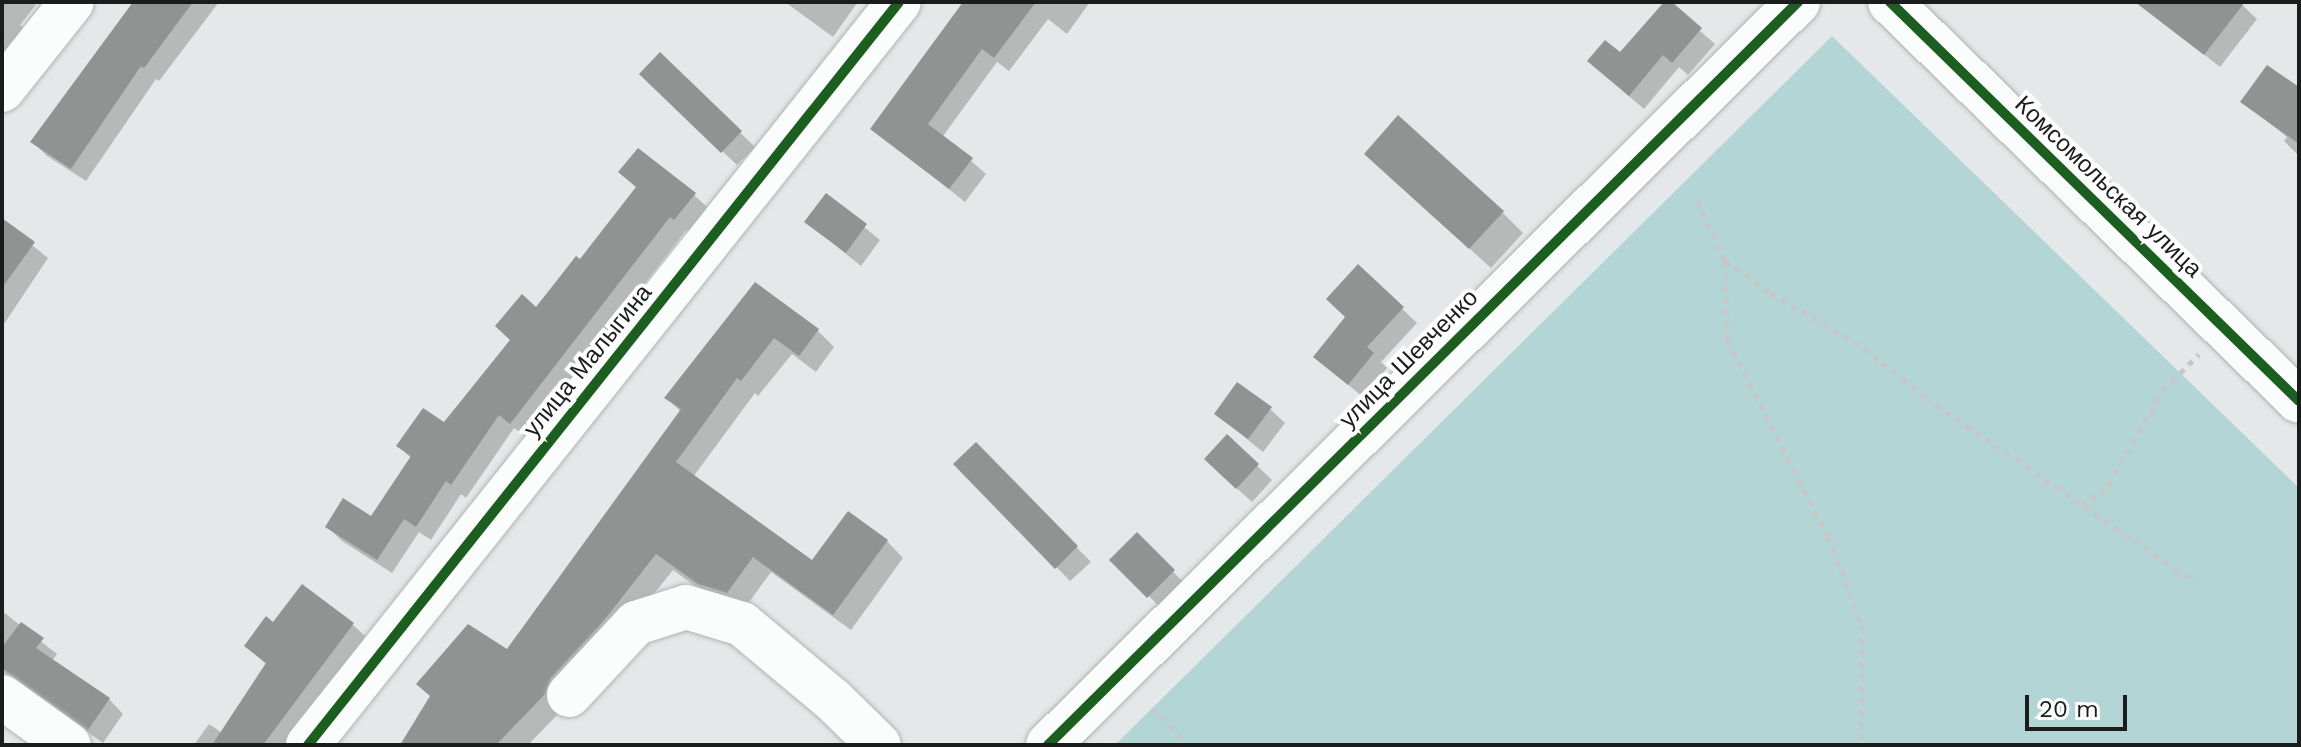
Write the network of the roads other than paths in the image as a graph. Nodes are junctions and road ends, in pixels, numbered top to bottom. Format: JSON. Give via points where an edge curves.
{"nodes":[{"id":1,"x":72,"y":2,"type":"edge"},
{"id":2,"x":899,"y":2,"type":"edge"},
{"id":3,"x":1798,"y":2,"type":"edge"},
{"id":4,"x":1890,"y":2,"type":"edge"},
{"id":5,"x":2,"y":90,"type":"edge"},
{"id":6,"x":2299,"y":401,"type":"edge"},
{"id":7,"x":569,"y":695,"type":"dead end"},
{"id":8,"x":2,"y":697,"type":"edge"},
{"id":9,"x":2,"y":726,"type":"edge"},
{"id":10,"x":28,"y":745,"type":"edge"},
{"id":11,"x":69,"y":745,"type":"edge"},
{"id":12,"x":308,"y":745,"type":"edge"},
{"id":13,"x":879,"y":745,"type":"edge"},
{"id":14,"x":1048,"y":745,"type":"edge"}],
"edges":[{"from":1,"to":5,"type":"street"},
{"from":2,"to":12,"type":"street","name":"улица Малыгина"},
{"from":3,"to":14,"type":"street","name":"улица Шевченко"},
{"from":4,"to":6,"type":"street","name":"Комсомольская улица"},
{"from":7,"to":13,"type":"street","via":[[636,623],[686,607],[742,624]]},
{"from":8,"to":11,"type":"street"},
{"from":9,"to":10,"type":"street"}]}
